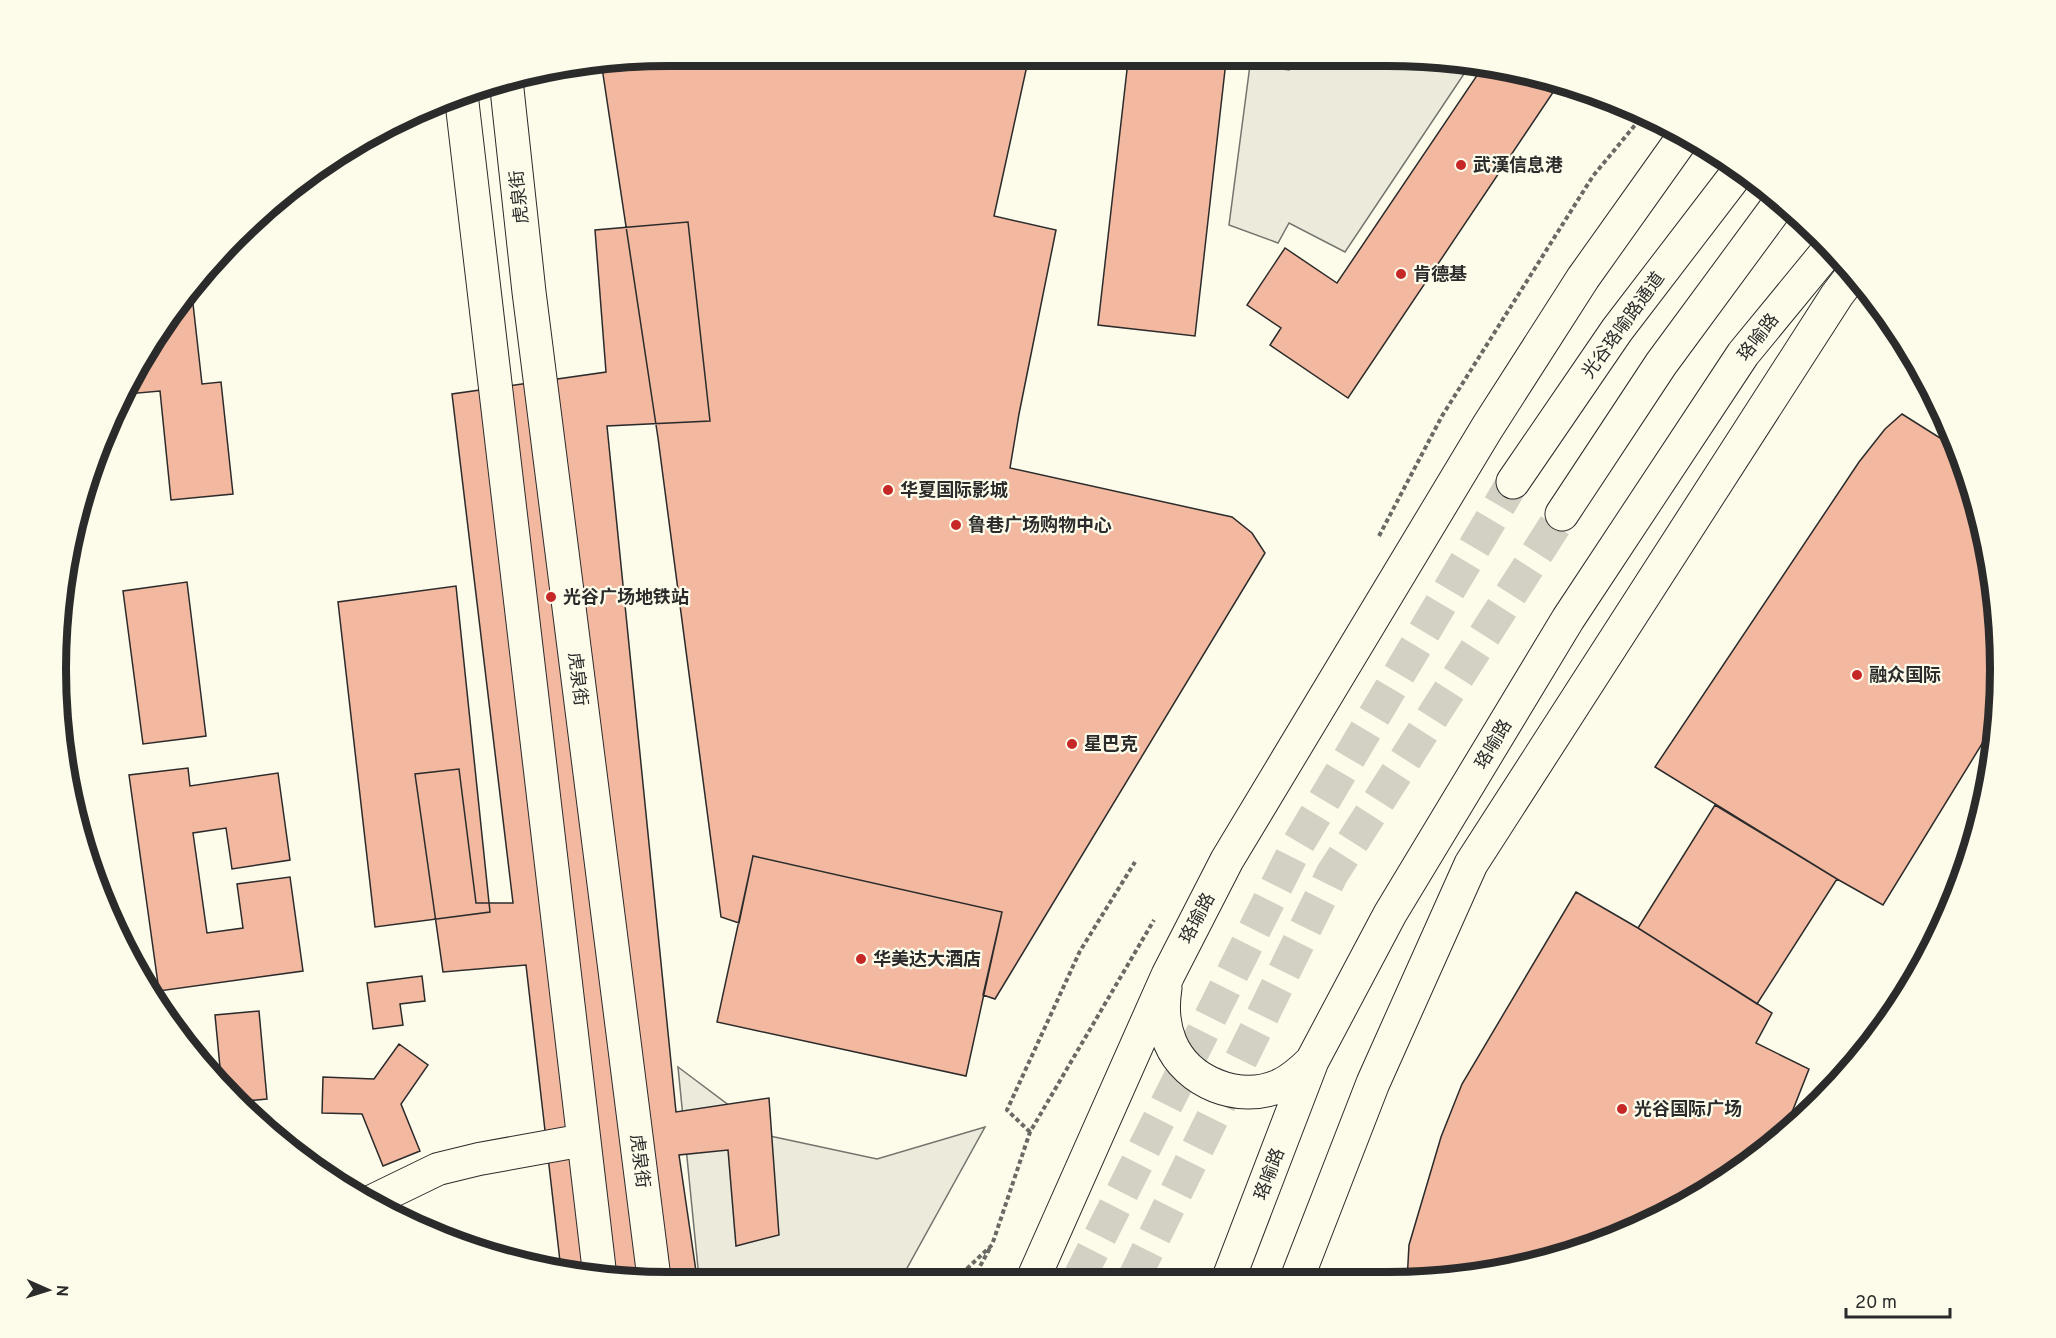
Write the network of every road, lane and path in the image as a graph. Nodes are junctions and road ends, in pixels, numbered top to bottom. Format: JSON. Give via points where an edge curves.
{"nodes":[{"id":1,"x":507,"y":89,"type":"edge"},
{"id":2,"x":462,"y":103,"type":"edge"},
{"id":3,"x":1680,"y":142,"type":"edge"},
{"id":4,"x":1734,"y":177,"type":"edge"},
{"id":5,"x":1776,"y":208,"type":"edge"},
{"id":6,"x":1824,"y":255,"type":"edge"},
{"id":7,"x":1848,"y":280,"type":"edge"},
{"id":8,"x":1513,"y":482,"type":"tunnel mouth"},
{"id":9,"x":1562,"y":514,"type":"tunnel mouth"},
{"id":10,"x":1135,"y":862,"type":"dead end"},
{"id":11,"x":1168,"y":975,"type":"junction"},
{"id":12,"x":1312,"y":1061,"type":"junction"},
{"id":13,"x":1030,"y":1132,"type":"dead end"},
{"id":14,"x":584,"y":1140,"type":"junction"},
{"id":15,"x":379,"y":1198,"type":"edge"},
{"id":16,"x":992,"y":1245,"type":"dead end"},
{"id":17,"x":599,"y":1268,"type":"edge"},
{"id":18,"x":653,"y":1272,"type":"edge"},
{"id":19,"x":977,"y":1272,"type":"edge"},
{"id":20,"x":1036,"y":1272,"type":"edge"},
{"id":21,"x":1231,"y":1272,"type":"edge"},
{"id":22,"x":1300,"y":1272,"type":"edge"}],
"edges":[{"from":1,"to":18,"type":"main road","name":"虎泉街","via":[[529,292]]},
{"from":2,"to":14,"type":"main road"},
{"from":3,"to":11,"type":"main road","name":"珞瑜路","via":[[1583,278],[1487,428],[1227,860]]},
{"from":4,"to":8,"type":"main road","name":"光谷珞喻路通道","via":[[1617,330]]},
{"from":5,"to":9,"type":"main road","via":[[1661,364]]},
{"from":6,"to":12,"type":"main road","name":"珞喻路","via":[[1743,354],[1568,619],[1390,914]]},
{"from":7,"to":22,"type":"main road","via":[[1471,864],[1373,1083]]},
{"from":10,"to":13,"type":"path","via":[[1080,951],[1007,1110]]},
{"from":11,"to":12,"type":"main road","via":[[1164,1024],[1182,1062],[1197,1076],[1216,1086],[1258,1092],[1296,1076]]},
{"from":11,"to":20,"type":"main road","name":"珞瑜路"},
{"from":12,"to":21,"type":"main road","name":"珞喻路"},
{"from":14,"to":15,"type":"street","via":[[438,1169]]},
{"from":14,"to":17,"type":"main road"},
{"from":16,"to":19,"type":"path"}]}
